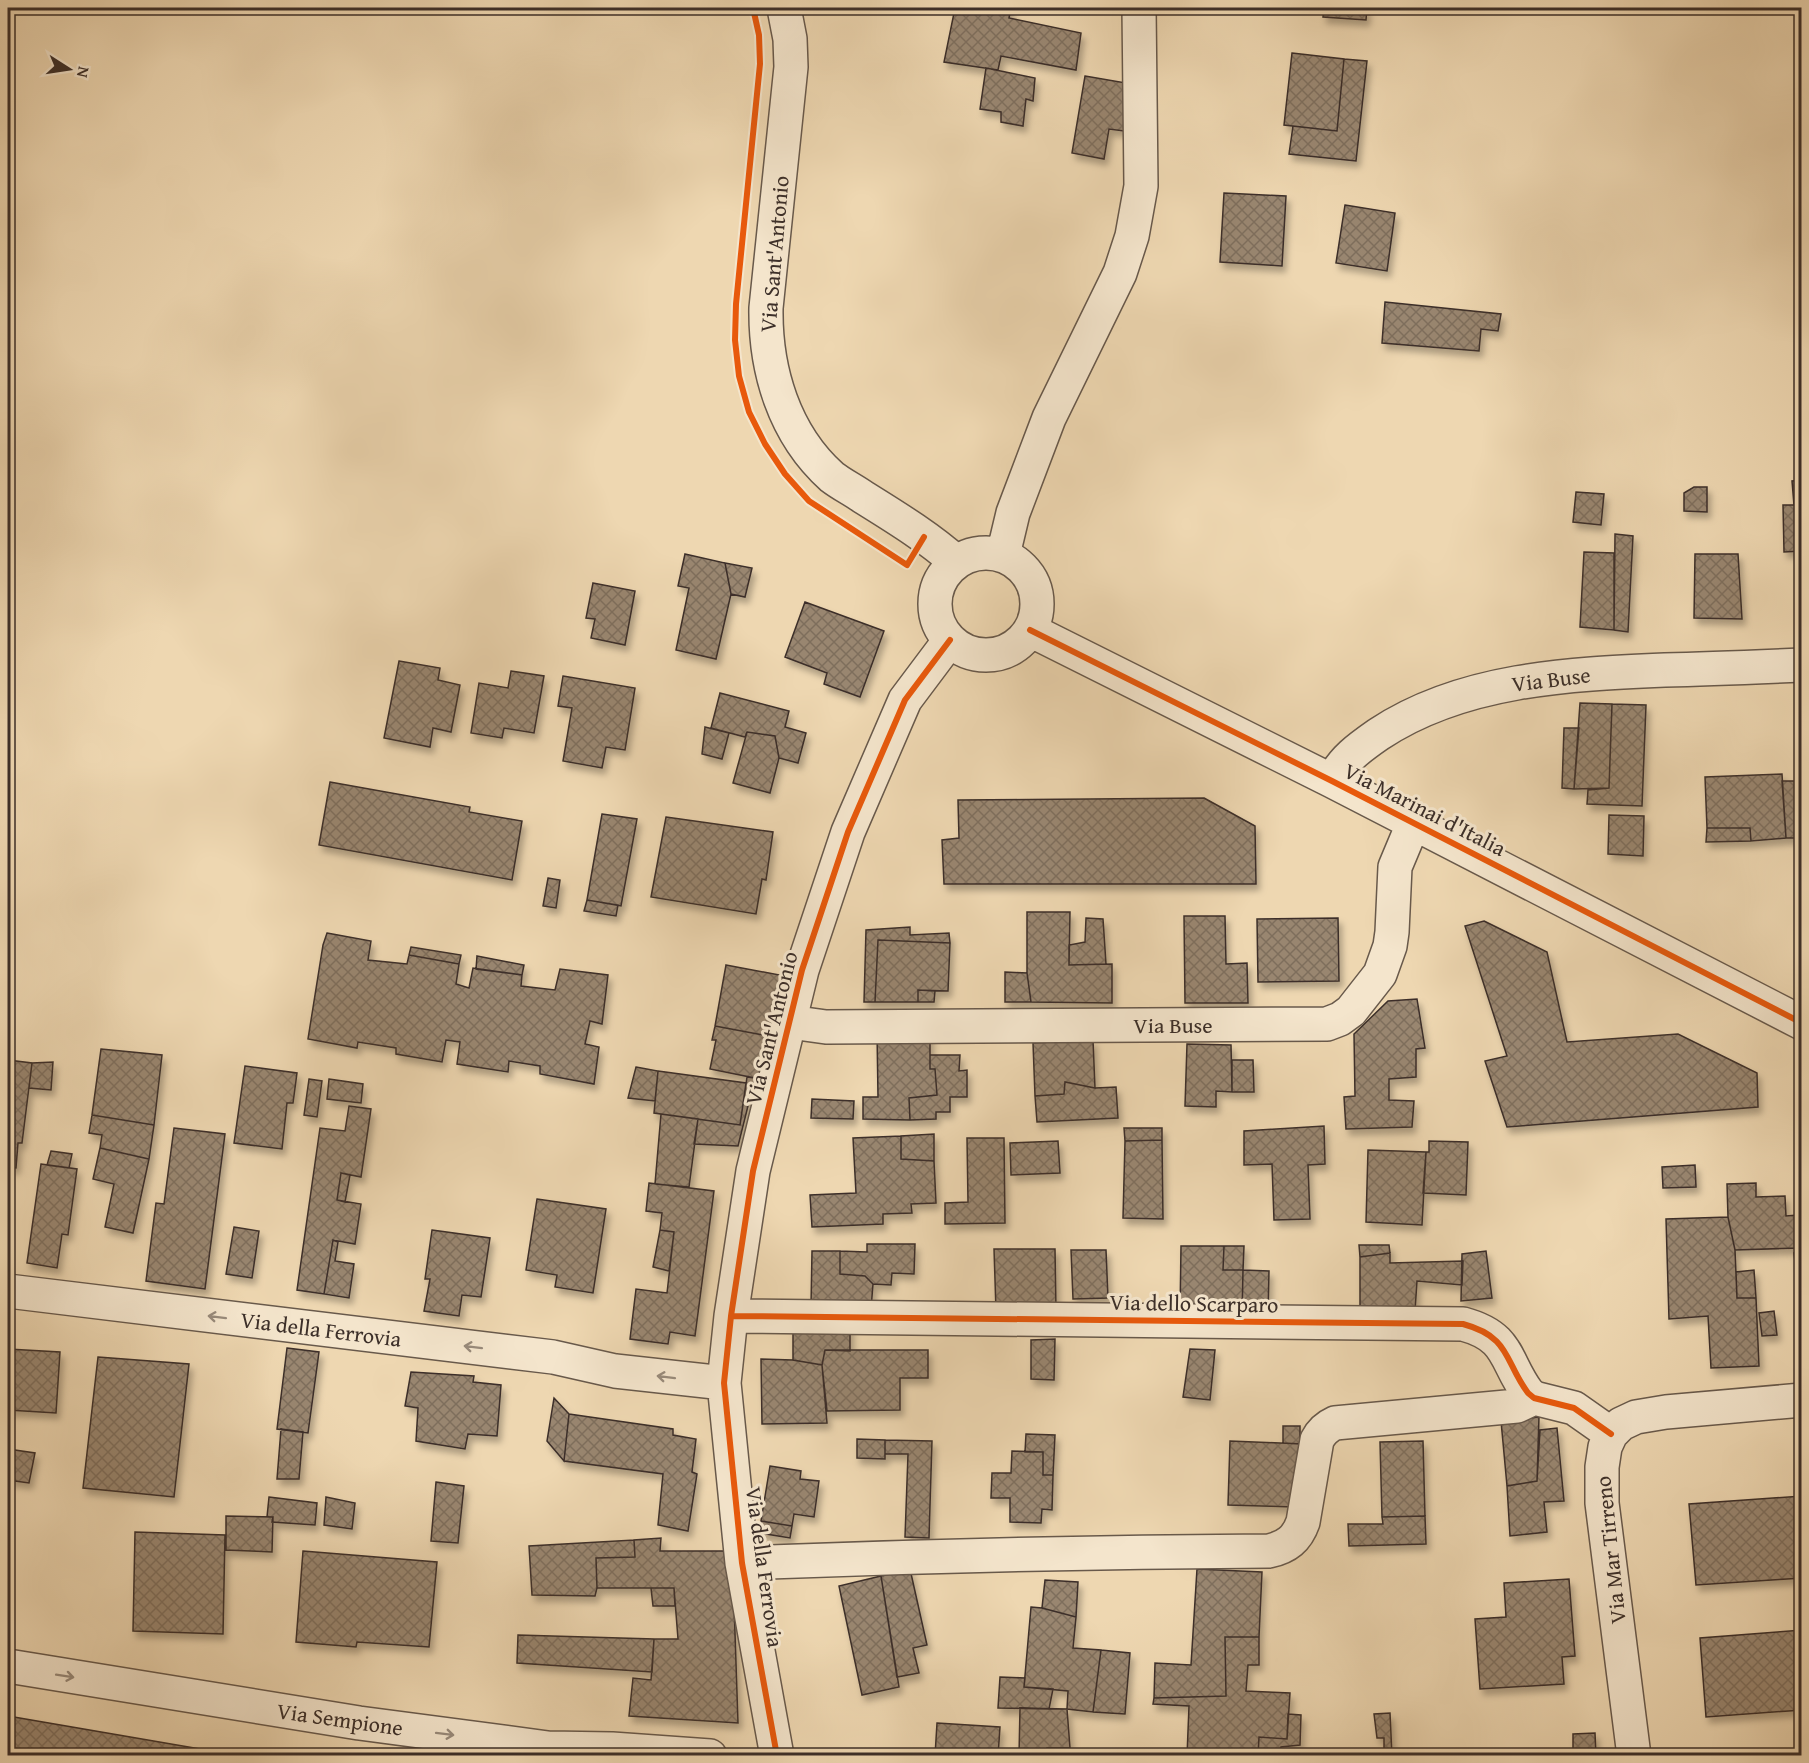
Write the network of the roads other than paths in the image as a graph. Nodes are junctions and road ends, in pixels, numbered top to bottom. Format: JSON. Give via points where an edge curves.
{"nodes":[{"id":1,"x":784,"y":8,"type":"edge"},
{"id":2,"x":1139,"y":8,"type":"edge"},
{"id":3,"x":1003,"y":555,"type":"junction"},
{"id":4,"x":956,"y":562,"type":"junction"},
{"id":5,"x":1030,"y":630,"type":"junction"},
{"id":6,"x":950,"y":640,"type":"junction"},
{"id":7,"x":1802,"y":665,"type":"edge"},
{"id":8,"x":1332,"y":781,"type":"junction"},
{"id":9,"x":1413,"y":824,"type":"junction"},
{"id":10,"x":790,"y":1022,"type":"junction"},
{"id":11,"x":1802,"y":1023,"type":"edge"},
{"id":12,"x":8,"y":1291,"type":"edge"},
{"id":13,"x":731,"y":1316,"type":"junction"},
{"id":14,"x":724,"y":1383,"type":"junction"},
{"id":15,"x":1534,"y":1398,"type":"junction"},
{"id":16,"x":1802,"y":1400,"type":"edge"},
{"id":17,"x":1611,"y":1434,"type":"junction"},
{"id":18,"x":742,"y":1563,"type":"junction"},
{"id":19,"x":8,"y":1666,"type":"edge"},
{"id":20,"x":710,"y":1755,"type":"edge"},
{"id":21,"x":775,"y":1755,"type":"edge"},
{"id":22,"x":1634,"y":1755,"type":"edge"}],
"edges":[{"from":1,"to":4,"type":"street","name":"Via Sant'Antonio","via":[[791,67],[766,308],[769,361],[775,387],[799,436],[833,477],[940,547]]},
{"from":2,"to":3,"type":"street","via":[[1142,186],[1132,236],[1120,273],[1049,418],[1012,513]]},
{"from":3,"to":4,"type":"street","via":[[979,553]]},
{"from":3,"to":5,"type":"street","via":[[1015,561],[1032,580],[1037,605]]},
{"from":4,"to":6,"type":"street","via":[[939,585],[936,600],[937,614]]},
{"from":5,"to":6,"type":"street","via":[[1022,640],[999,653],[973,653]]},
{"from":5,"to":8,"type":"street","name":"Via Marinai d'Italia"},
{"from":6,"to":10,"type":"street","name":"Via Sant'Antonio","via":[[905,700],[848,832],[802,970]]},
{"from":7,"to":8,"type":"street","name":"Via Buse","via":[[1614,672],[1502,685],[1402,719],[1354,751]]},
{"from":8,"to":9,"type":"street","name":"Via Marinai d'Italia"},
{"from":9,"to":10,"type":"street","name":"Via Buse","via":[[1395,867],[1392,932],[1385,961],[1371,987],[1351,1011],[1327,1024],[826,1027]]},
{"from":9,"to":11,"type":"street","name":"Via Marinai d'Italia"},
{"from":10,"to":13,"type":"street","name":"Via Sant'Antonio","via":[[753,1171]]},
{"from":14,"to":12,"type":"street","name":"Via della Ferrovia","one_way":true,"via":[[615,1371],[553,1357]]},
{"from":13,"to":14,"type":"street","name":"Via Sant'Antonio"},
{"from":13,"to":15,"type":"street","name":"Via dello Scarparo","via":[[1455,1323],[1495,1340]]},
{"from":14,"to":18,"type":"street","name":"Via della Ferrovia"},
{"from":15,"to":17,"type":"street","via":[[1574,1408]]},
{"from":15,"to":18,"type":"street","via":[[1517,1406],[1329,1426],[1317,1440],[1300,1531],[1287,1545],[1269,1551],[1086,1552]]},
{"from":16,"to":17,"type":"street","via":[[1636,1417]]},
{"from":17,"to":22,"type":"street","name":"Via Mar Tirreno","via":[[1605,1447],[1602,1503]]},
{"from":18,"to":21,"type":"street","name":"Via della Ferrovia"},
{"from":19,"to":20,"type":"street","name":"Via Sempione","one_way":true,"via":[[359,1723],[548,1748]]}]}
